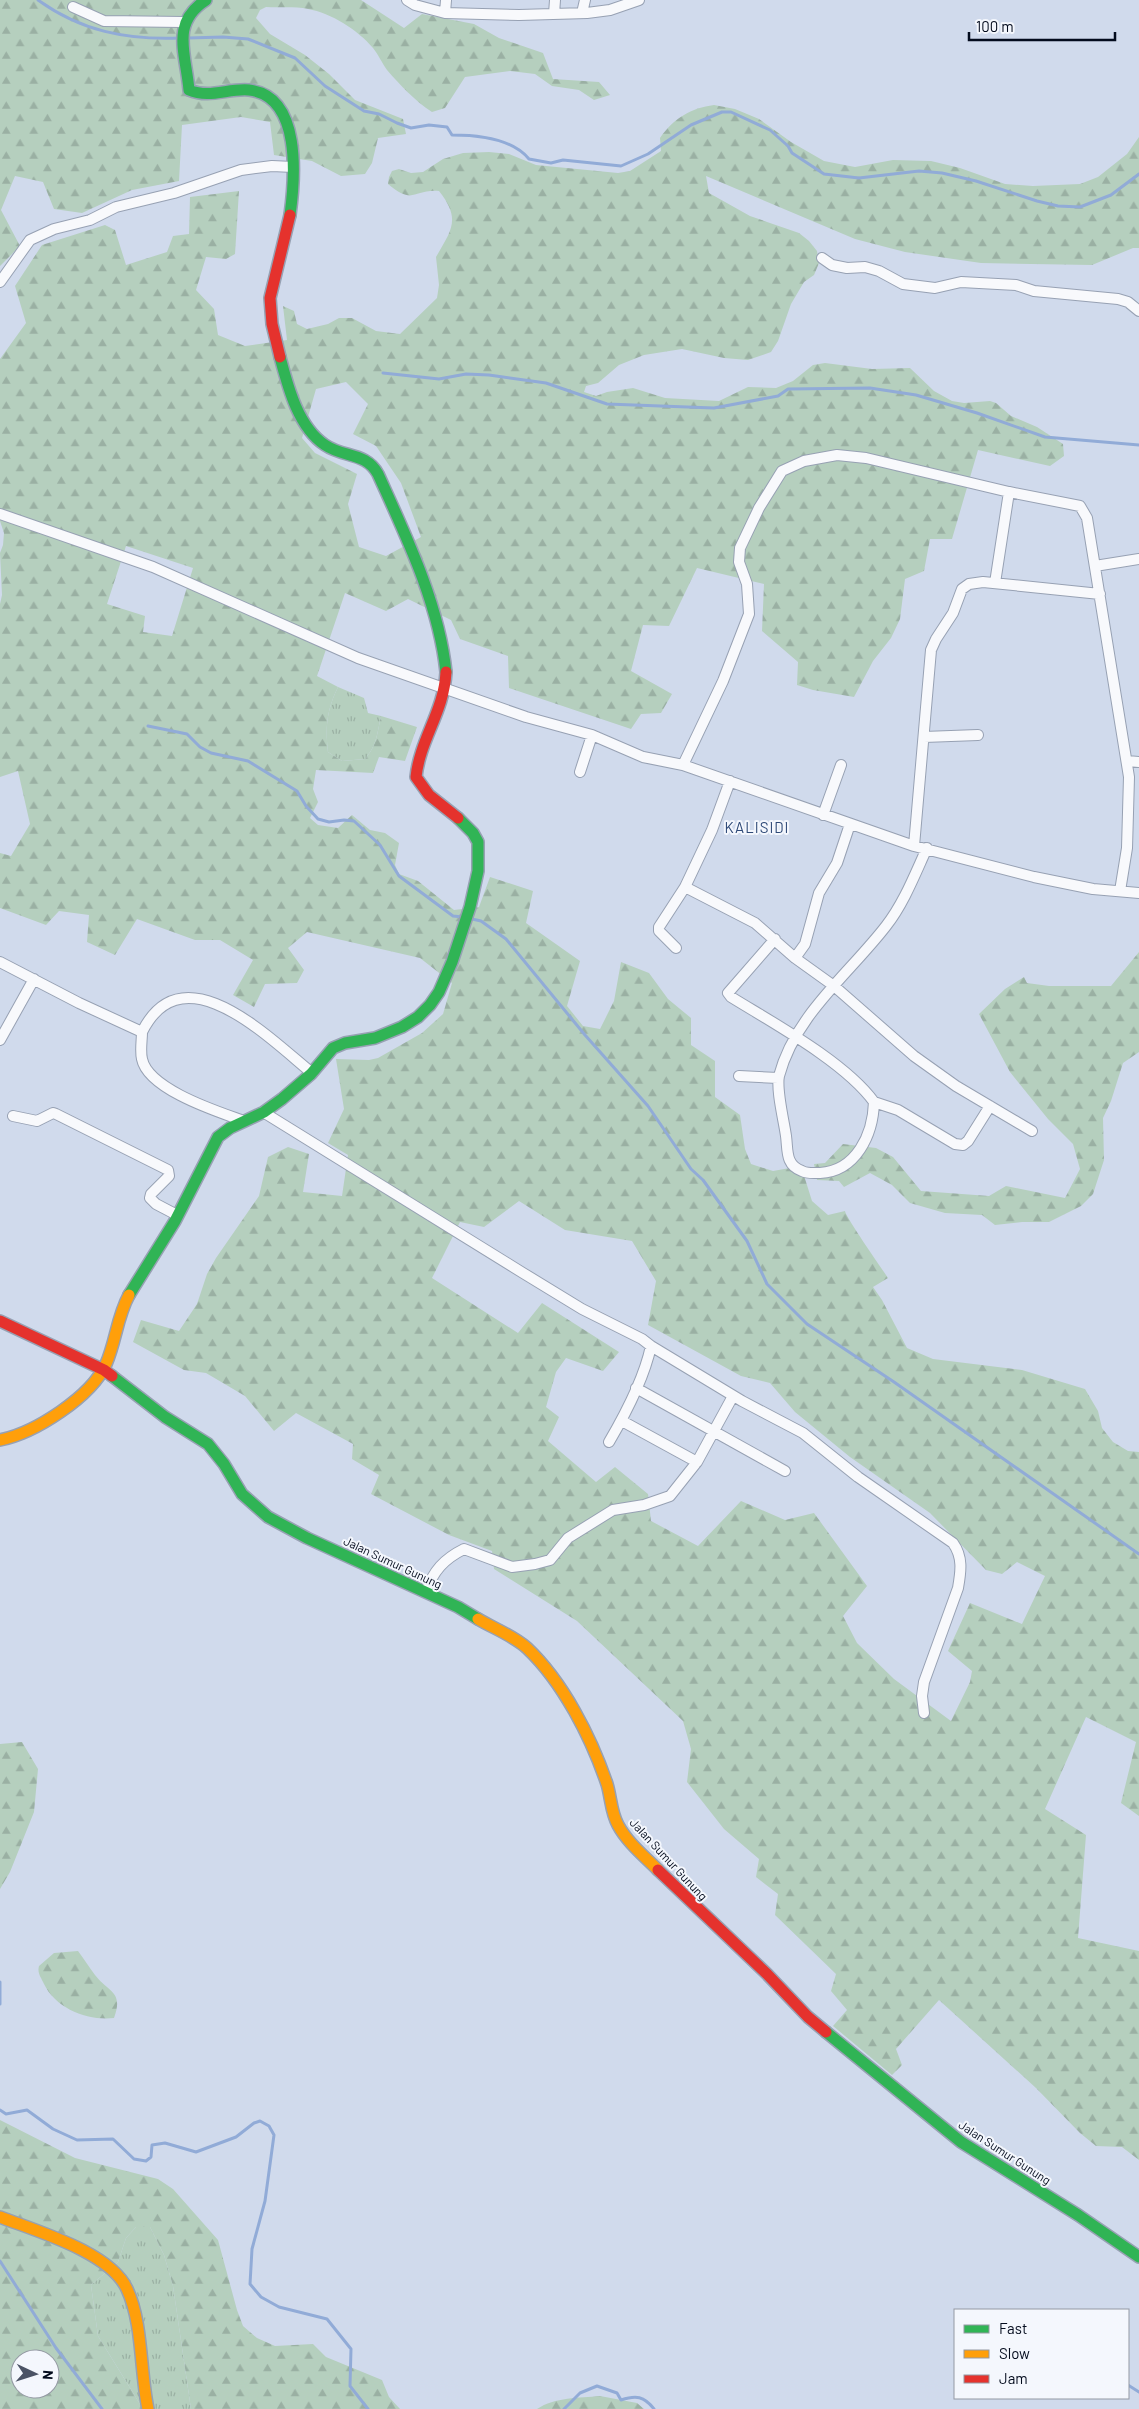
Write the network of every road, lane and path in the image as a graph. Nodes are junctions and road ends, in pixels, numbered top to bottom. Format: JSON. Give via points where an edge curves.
{"nodes":[{"id":1,"x":206,"y":0,"type":"edge"},
{"id":2,"x":407,"y":0,"type":"edge"},
{"id":3,"x":446,"y":0,"type":"edge"},
{"id":4,"x":555,"y":0,"type":"edge"},
{"id":5,"x":584,"y":0,"type":"edge"},
{"id":6,"x":639,"y":0,"type":"edge"},
{"id":7,"x":72,"y":7,"type":"dead end"},
{"id":8,"x":445,"y":13,"type":"junction"},
{"id":9,"x":582,"y":13,"type":"junction"},
{"id":10,"x":554,"y":14,"type":"junction"},
{"id":11,"x":182,"y":33,"type":"junction"},
{"id":12,"x":292,"y":167,"type":"junction"},
{"id":13,"x":822,"y":258,"type":"dead end"},
{"id":14,"x":0,"y":282,"type":"edge"},
{"id":15,"x":1139,"y":311,"type":"edge"},
{"id":16,"x":1009,"y":492,"type":"junction"},
{"id":17,"x":0,"y":514,"type":"edge"},
{"id":18,"x":1139,"y":559,"type":"edge"},
{"id":19,"x":1095,"y":566,"type":"junction"},
{"id":20,"x":995,"y":583,"type":"junction"},
{"id":21,"x":1100,"y":594,"type":"junction"},
{"id":22,"x":446,"y":688,"type":"junction"},
{"id":23,"x":592,"y":735,"type":"junction"},
{"id":24,"x":978,"y":735,"type":"dead end"},
{"id":25,"x":924,"y":737,"type":"junction"},
{"id":26,"x":1127,"y":762,"type":"junction"},
{"id":27,"x":1139,"y":762,"type":"edge"},
{"id":28,"x":683,"y":765,"type":"junction"},
{"id":29,"x":841,"y":765,"type":"dead end"},
{"id":30,"x":580,"y":772,"type":"dead end"},
{"id":31,"x":730,"y":781,"type":"junction"},
{"id":32,"x":823,"y":815,"type":"junction"},
{"id":33,"x":850,"y":824,"type":"junction"},
{"id":34,"x":914,"y":846,"type":"junction"},
{"id":35,"x":927,"y":848,"type":"junction"},
{"id":36,"x":685,"y":887,"type":"junction"},
{"id":37,"x":1120,"y":891,"type":"junction"},
{"id":38,"x":1139,"y":893,"type":"edge"},
{"id":39,"x":775,"y":939,"type":"junction"},
{"id":40,"x":676,"y":948,"type":"dead end"},
{"id":41,"x":795,"y":958,"type":"junction"},
{"id":42,"x":0,"y":962,"type":"edge"},
{"id":43,"x":34,"y":980,"type":"junction"},
{"id":44,"x":834,"y":986,"type":"junction"},
{"id":45,"x":142,"y":1032,"type":"junction"},
{"id":46,"x":794,"y":1036,"type":"junction"},
{"id":47,"x":0,"y":1040,"type":"edge"},
{"id":48,"x":312,"y":1073,"type":"junction"},
{"id":49,"x":740,"y":1076,"type":"dead end"},
{"id":50,"x":778,"y":1078,"type":"junction"},
{"id":51,"x":874,"y":1102,"type":"junction"},
{"id":52,"x":990,"y":1106,"type":"junction"},
{"id":53,"x":263,"y":1112,"type":"junction"},
{"id":54,"x":14,"y":1116,"type":"dead end"},
{"id":55,"x":241,"y":1120,"type":"junction"},
{"id":56,"x":1032,"y":1131,"type":"dead end"},
{"id":57,"x":177,"y":1215,"type":"junction"},
{"id":58,"x":0,"y":1321,"type":"edge"},
{"id":59,"x":651,"y":1346,"type":"junction"},
{"id":60,"x":104,"y":1370,"type":"junction"},
{"id":61,"x":636,"y":1388,"type":"junction"},
{"id":62,"x":733,"y":1396,"type":"junction"},
{"id":63,"x":622,"y":1421,"type":"junction"},
{"id":64,"x":714,"y":1431,"type":"junction"},
{"id":65,"x":0,"y":1440,"type":"edge"},
{"id":66,"x":609,"y":1442,"type":"dead end"},
{"id":67,"x":697,"y":1462,"type":"junction"},
{"id":68,"x":785,"y":1471,"type":"dead end"},
{"id":69,"x":426,"y":1592,"type":"junction"},
{"id":70,"x":924,"y":1713,"type":"dead end"},
{"id":71,"x":0,"y":2217,"type":"edge"},
{"id":72,"x":1139,"y":2257,"type":"edge"},
{"id":73,"x":148,"y":2409,"type":"edge"}],
"edges":[{"from":1,"to":11,"type":"street","via":[[192,9]]},
{"from":2,"to":8,"type":"street"},
{"from":3,"to":8,"type":"street"},
{"from":4,"to":10,"type":"street"},
{"from":5,"to":9,"type":"street"},
{"from":6,"to":9,"type":"street","via":[[610,10]]},
{"from":7,"to":11,"type":"street","via":[[104,21]]},
{"from":8,"to":10,"type":"street"},
{"from":9,"to":10,"type":"street"},
{"from":11,"to":12,"type":"street","via":[[189,90],[193,94],[256,90],[269,98],[280,109],[290,130]]},
{"from":12,"to":14,"type":"street","via":[[241,170],[54,229],[30,240]]},
{"from":12,"to":22,"type":"street","via":[[288,226],[270,292],[272,322],[284,377],[314,436],[332,449],[363,458],[376,472],[437,627]]},
{"from":13,"to":15,"type":"street","via":[[832,265],[879,272],[903,284],[935,288],[960,282],[1016,285],[1034,291],[1118,299]]},
{"from":16,"to":19,"type":"street","via":[[1080,506],[1087,518]]},
{"from":16,"to":20,"type":"street"},
{"from":16,"to":28,"type":"street","via":[[866,458],[837,455],[804,460],[782,471],[740,548],[739,562],[748,584],[749,614],[723,681]]},
{"from":17,"to":22,"type":"street","via":[[153,567],[358,658]]},
{"from":18,"to":19,"type":"street"},
{"from":19,"to":21,"type":"street"},
{"from":20,"to":21,"type":"street"},
{"from":20,"to":25,"type":"street","via":[[965,585],[949,621],[932,645]]},
{"from":21,"to":26,"type":"street"},
{"from":22,"to":23,"type":"street"},
{"from":22,"to":48,"type":"street","via":[[421,749],[416,777],[424,791],[469,829],[477,840],[479,851],[472,904],[449,976],[427,1010],[380,1037],[343,1043],[327,1053]]},
{"from":23,"to":28,"type":"street","via":[[643,757]]},
{"from":23,"to":30,"type":"street"},
{"from":24,"to":25,"type":"street"},
{"from":25,"to":34,"type":"street"},
{"from":26,"to":27,"type":"street"},
{"from":26,"to":37,"type":"street","via":[[1129,818]]},
{"from":28,"to":31,"type":"street"},
{"from":29,"to":32,"type":"street"},
{"from":31,"to":32,"type":"street"},
{"from":31,"to":36,"type":"street","via":[[712,830]]},
{"from":32,"to":33,"type":"street"},
{"from":33,"to":34,"type":"street"},
{"from":33,"to":41,"type":"street","via":[[837,863],[819,893],[805,944]]},
{"from":34,"to":35,"type":"street"},
{"from":35,"to":37,"type":"street","via":[[1034,877]]},
{"from":35,"to":44,"type":"street","via":[[911,884],[887,924]]},
{"from":36,"to":39,"type":"street","via":[[755,923]]},
{"from":36,"to":40,"type":"street","via":[[659,926],[659,931]]},
{"from":37,"to":38,"type":"street"},
{"from":39,"to":41,"type":"street"},
{"from":39,"to":46,"type":"street","via":[[728,993]]},
{"from":41,"to":44,"type":"street"},
{"from":42,"to":43,"type":"street"},
{"from":43,"to":45,"type":"street"},
{"from":43,"to":47,"type":"street"},
{"from":44,"to":46,"type":"street"},
{"from":44,"to":52,"type":"street","via":[[914,1056]]},
{"from":45,"to":48,"type":"street","via":[[163,1006],[178,997],[193,997],[227,1008]]},
{"from":45,"to":55,"type":"street","via":[[142,1060],[150,1075],[197,1104]]},
{"from":46,"to":50,"type":"street"},
{"from":46,"to":51,"type":"street","via":[[843,1070]]},
{"from":48,"to":53,"type":"street"},
{"from":49,"to":50,"type":"street"},
{"from":50,"to":51,"type":"street","via":[[788,1158],[794,1166],[809,1174],[833,1172],[847,1166],[862,1145]]},
{"from":51,"to":52,"type":"street","via":[[898,1110],[958,1145],[968,1142]]},
{"from":52,"to":56,"type":"street"},
{"from":53,"to":55,"type":"street"},
{"from":53,"to":59,"type":"street","via":[[523,1273]]},
{"from":54,"to":57,"type":"street","via":[[37,1121],[56,1114],[168,1170],[169,1176],[150,1198]]},
{"from":55,"to":57,"type":"street","via":[[217,1138]]},
{"from":57,"to":60,"type":"street","via":[[123,1307]]},
{"from":58,"to":60,"type":"street","name":"Jalan Sumur Gunung"},
{"from":59,"to":61,"type":"street"},
{"from":59,"to":62,"type":"street"},
{"from":60,"to":65,"type":"street","via":[[65,1409],[13,1437]]},
{"from":60,"to":69,"type":"street","name":"Jalan Sumur Gunung","via":[[165,1417],[208,1444],[242,1494],[268,1517]]},
{"from":61,"to":63,"type":"street"},
{"from":61,"to":64,"type":"street"},
{"from":62,"to":64,"type":"street"},
{"from":62,"to":70,"type":"street","via":[[803,1433],[858,1477],[953,1543],[959,1552],[961,1572],[958,1588],[924,1682]]},
{"from":63,"to":66,"type":"street"},
{"from":63,"to":67,"type":"street"},
{"from":64,"to":67,"type":"street"},
{"from":64,"to":68,"type":"street"},
{"from":67,"to":69,"type":"street","via":[[670,1496],[644,1505],[613,1510],[568,1538],[550,1560],[512,1567],[464,1548],[437,1568]]},
{"from":69,"to":72,"type":"street","name":"Jalan Sumur Gunung","via":[[458,1607],[538,1657],[560,1687],[593,1750],[607,1785],[617,1824],[634,1846],[808,2017],[961,2142]]},
{"from":71,"to":73,"type":"street","via":[[84,2252],[118,2276],[126,2288],[134,2318]]}]}
